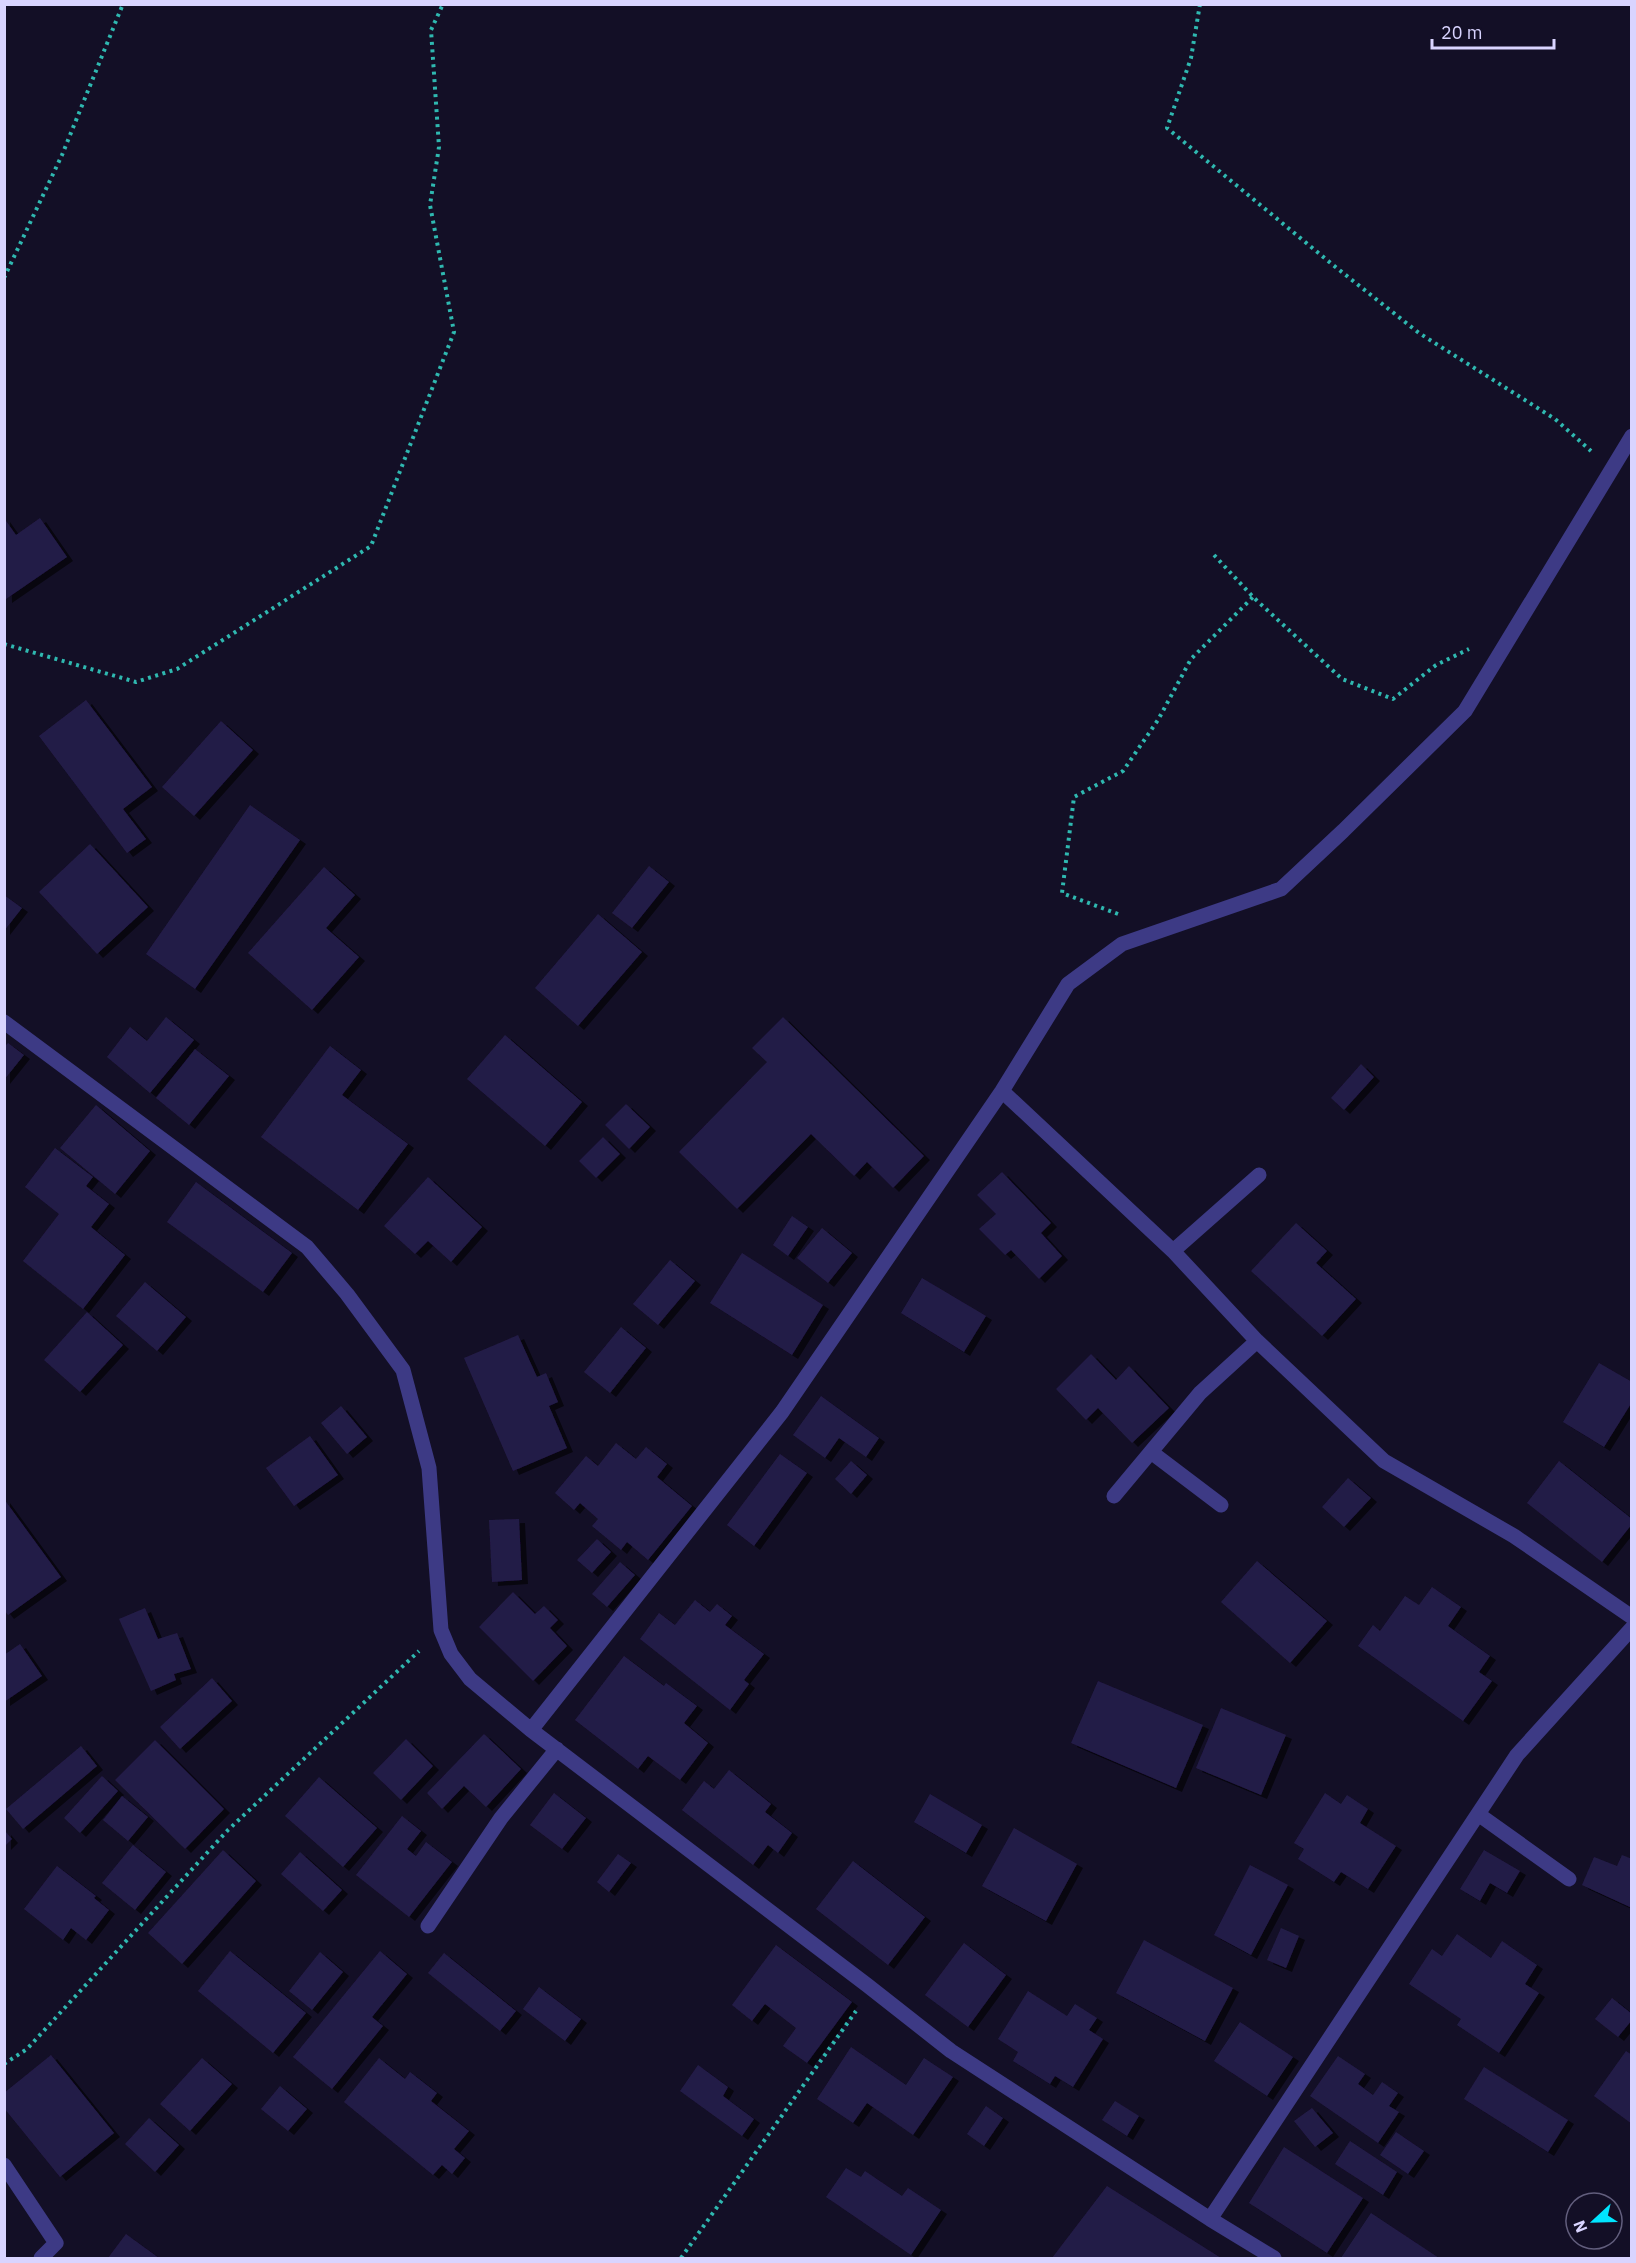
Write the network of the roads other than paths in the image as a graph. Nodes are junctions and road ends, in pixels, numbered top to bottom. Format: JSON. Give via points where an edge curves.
{"nodes":[{"id":1,"x":1632,"y":436,"type":"edge"},
{"id":2,"x":4,"y":1022,"type":"edge"},
{"id":3,"x":1002,"y":1091,"type":"junction"},
{"id":4,"x":1259,"y":1175,"type":"dead end"},
{"id":5,"x":1173,"y":1251,"type":"junction"},
{"id":6,"x":1257,"y":1341,"type":"junction"},
{"id":7,"x":1151,"y":1452,"type":"junction"},
{"id":8,"x":1114,"y":1496,"type":"dead end"},
{"id":9,"x":1221,"y":1505,"type":"dead end"},
{"id":10,"x":1632,"y":1617,"type":"edge"},
{"id":11,"x":1632,"y":1629,"type":"edge"},
{"id":12,"x":531,"y":1730,"type":"junction"},
{"id":13,"x":557,"y":1749,"type":"junction"},
{"id":14,"x":1478,"y":1814,"type":"junction"},
{"id":15,"x":1569,"y":1879,"type":"dead end"},
{"id":16,"x":428,"y":1926,"type":"dead end"},
{"id":17,"x":4,"y":2165,"type":"edge"},
{"id":18,"x":1210,"y":2220,"type":"junction"},
{"id":19,"x":41,"y":2259,"type":"edge"},
{"id":20,"x":1274,"y":2259,"type":"edge"}],
"edges":[{"from":1,"to":3,"type":"street","via":[[1465,711],[1281,889],[1122,944],[1068,984]]},
{"from":2,"to":12,"type":"street","via":[[307,1247],[403,1370],[429,1468],[441,1630],[451,1654],[470,1679]]},
{"from":3,"to":5,"type":"street"},
{"from":3,"to":12,"type":"street","via":[[782,1412]]},
{"from":4,"to":5,"type":"street"},
{"from":5,"to":6,"type":"street"},
{"from":6,"to":7,"type":"street","via":[[1200,1393]]},
{"from":6,"to":10,"type":"street","via":[[1384,1461],[1514,1536]]},
{"from":7,"to":8,"type":"street"},
{"from":7,"to":9,"type":"street"},
{"from":11,"to":14,"type":"street","via":[[1517,1755]]},
{"from":12,"to":13,"type":"street"},
{"from":13,"to":16,"type":"street","via":[[501,1818]]},
{"from":13,"to":18,"type":"street","via":[[951,2051]]},
{"from":14,"to":15,"type":"street"},
{"from":14,"to":18,"type":"street"},
{"from":17,"to":19,"type":"street","via":[[56,2243]]},
{"from":18,"to":20,"type":"street"}]}
